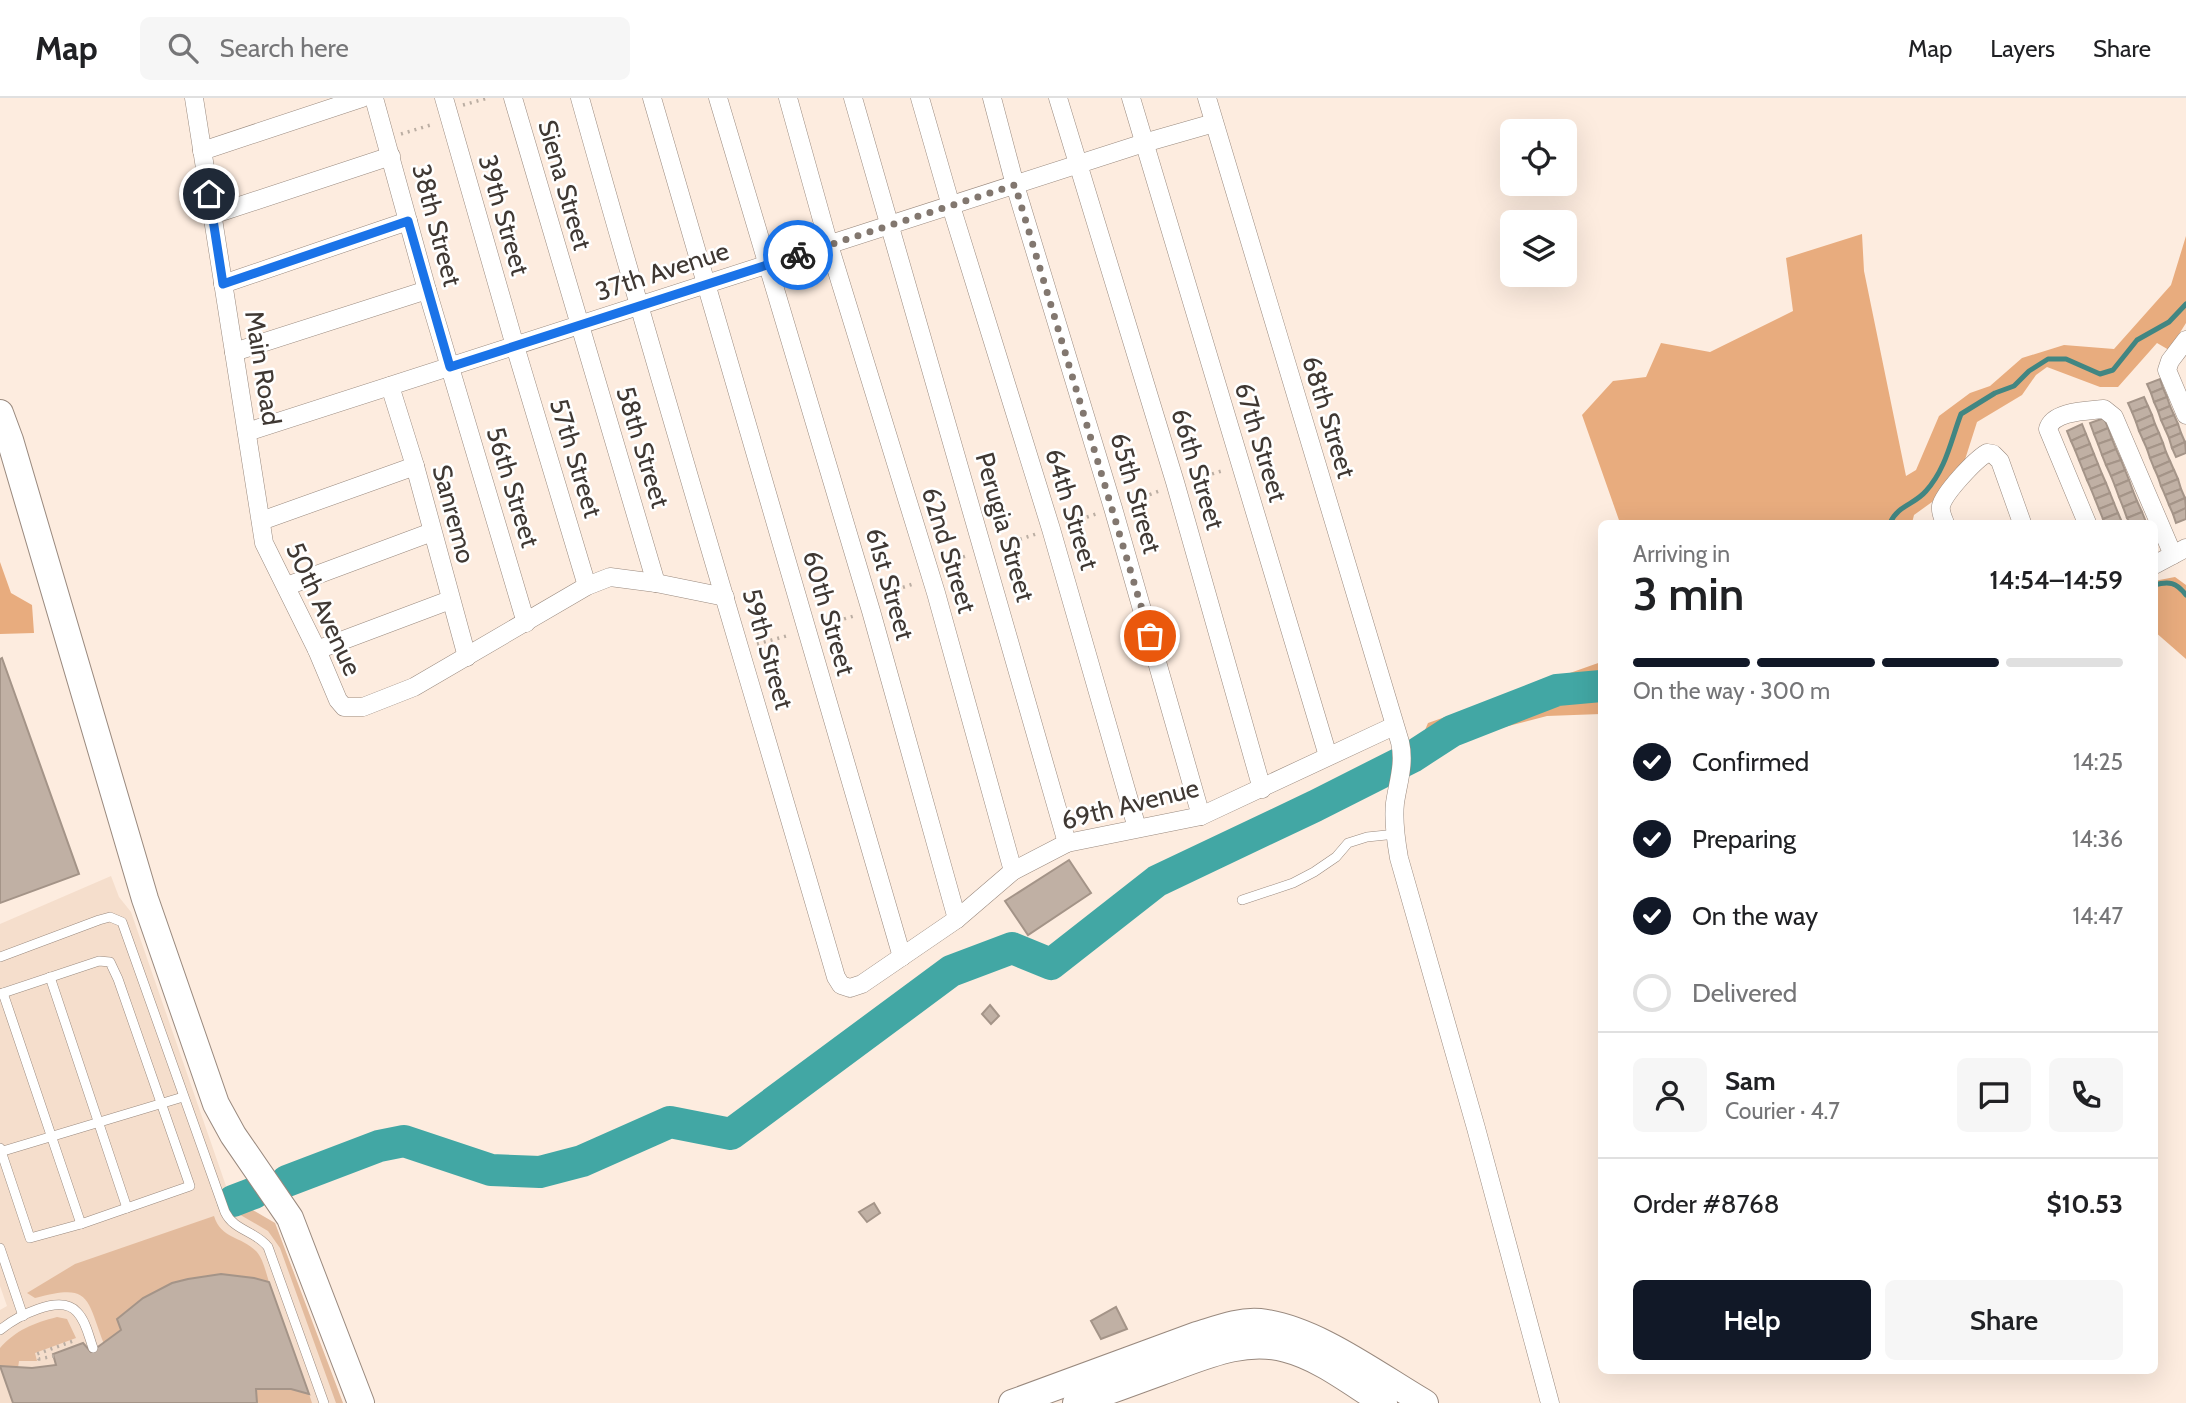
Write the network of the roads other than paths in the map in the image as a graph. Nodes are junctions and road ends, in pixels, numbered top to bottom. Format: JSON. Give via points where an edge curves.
{"nodes":[{"id":1,"x":194,"y":98,"type":"edge"},
{"id":2,"x":362,"y":98,"type":"edge"},
{"id":3,"x":374,"y":98,"type":"edge"},
{"id":4,"x":513,"y":98,"type":"edge"},
{"id":5,"x":580,"y":98,"type":"edge"},
{"id":6,"x":652,"y":98,"type":"edge"},
{"id":7,"x":718,"y":98,"type":"edge"},
{"id":8,"x":788,"y":98,"type":"edge"},
{"id":9,"x":853,"y":98,"type":"edge"},
{"id":10,"x":920,"y":98,"type":"edge"},
{"id":11,"x":992,"y":98,"type":"edge"},
{"id":12,"x":1058,"y":98,"type":"edge"},
{"id":13,"x":1131,"y":98,"type":"edge"},
{"id":14,"x":1207,"y":98,"type":"edge"},
{"id":15,"x":447,"y":109,"type":"edge"},
{"id":16,"x":1214,"y":123,"type":"junction"},
{"id":17,"x":1144,"y":143,"type":"junction"},
{"id":18,"x":388,"y":148,"type":"junction"},
{"id":19,"x":202,"y":152,"type":"junction"},
{"id":20,"x":1077,"y":165,"type":"junction"},
{"id":21,"x":1015,"y":185,"type":"junction"},
{"id":22,"x":951,"y":206,"type":"junction"},
{"id":23,"x":212,"y":215,"type":"junction"},
{"id":24,"x":408,"y":221,"type":"junction"},
{"id":25,"x":891,"y":225,"type":"junction"},
{"id":26,"x":829,"y":245,"type":"junction"},
{"id":27,"x":768,"y":265,"type":"junction"},
{"id":28,"x":223,"y":284,"type":"junction"},
{"id":29,"x":705,"y":285,"type":"junction"},
{"id":30,"x":427,"y":290,"type":"junction"},
{"id":31,"x":638,"y":306,"type":"junction"},
{"id":32,"x":580,"y":326,"type":"junction"},
{"id":33,"x":2186,"y":340,"type":"edge"},
{"id":34,"x":515,"y":346,"type":"junction"},
{"id":35,"x":234,"y":352,"type":"junction"},
{"id":36,"x":450,"y":367,"type":"junction"},
{"id":37,"x":390,"y":386,"type":"junction"},
{"id":38,"x":0,"y":413,"type":"edge"},
{"id":39,"x":2186,"y":415,"type":"edge"},
{"id":40,"x":247,"y":432,"type":"junction"},
{"id":41,"x":415,"y":466,"type":"junction"},
{"id":42,"x":1944,"y":520,"type":"edge"},
{"id":43,"x":2021,"y":520,"type":"edge"},
{"id":44,"x":2086,"y":520,"type":"edge"},
{"id":45,"x":261,"y":521,"type":"junction"},
{"id":46,"x":432,"y":533,"type":"junction"},
{"id":47,"x":2179,"y":552,"type":"edge"},
{"id":48,"x":2158,"y":563,"type":"edge"},
{"id":49,"x":656,"y":583,"type":"junction"},
{"id":50,"x":287,"y":586,"type":"junction"},
{"id":51,"x":587,"y":586,"type":"junction"},
{"id":52,"x":725,"y":597,"type":"junction"},
{"id":53,"x":450,"y":600,"type":"junction"},
{"id":54,"x":526,"y":623,"type":"junction"},
{"id":55,"x":317,"y":649,"type":"junction"},
{"id":56,"x":467,"y":657,"type":"junction"},
{"id":57,"x":1394,"y":726,"type":"junction"},
{"id":58,"x":1328,"y":756,"type":"junction"},
{"id":59,"x":1262,"y":789,"type":"junction"},
{"id":60,"x":1201,"y":816,"type":"junction"},
{"id":61,"x":1137,"y":828,"type":"junction"},
{"id":62,"x":1396,"y":834,"type":"junction"},
{"id":63,"x":1067,"y":843,"type":"junction"},
{"id":64,"x":1013,"y":871,"type":"junction"},
{"id":65,"x":1242,"y":900,"type":"dead end"},
{"id":66,"x":957,"y":919,"type":"junction"},
{"id":67,"x":0,"y":957,"type":"edge"},
{"id":68,"x":902,"y":957,"type":"junction"},
{"id":69,"x":50,"y":977,"type":"junction"},
{"id":70,"x":862,"y":984,"type":"joint"},
{"id":71,"x":2,"y":993,"type":"edge"},
{"id":72,"x":183,"y":1097,"type":"junction"},
{"id":73,"x":161,"y":1104,"type":"junction"},
{"id":74,"x":98,"y":1122,"type":"junction"},
{"id":75,"x":52,"y":1136,"type":"junction"},
{"id":76,"x":0,"y":1150,"type":"edge"},
{"id":77,"x":127,"y":1208,"type":"junction"},
{"id":78,"x":80,"y":1224,"type":"junction"},
{"id":79,"x":0,"y":1248,"type":"edge"},
{"id":80,"x":23,"y":1316,"type":"junction"},
{"id":81,"x":0,"y":1329,"type":"edge"},
{"id":82,"x":93,"y":1348,"type":"dead end"},
{"id":83,"x":324,"y":1403,"type":"edge"},
{"id":84,"x":361,"y":1403,"type":"edge"},
{"id":85,"x":1012,"y":1403,"type":"edge"},
{"id":86,"x":1076,"y":1403,"type":"edge"},
{"id":87,"x":1384,"y":1403,"type":"edge"},
{"id":88,"x":1425,"y":1403,"type":"edge"},
{"id":89,"x":1550,"y":1403,"type":"edge"}],
"edges":[{"from":1,"to":19,"type":"street","name":"Main Road"},
{"from":2,"to":19,"type":"street"},
{"from":3,"to":18,"type":"street","name":"38th Street"},
{"from":4,"to":32,"type":"street","name":"Siena Street"},
{"from":5,"to":31,"type":"street","name":"59th Street"},
{"from":6,"to":29,"type":"street","name":"60th Street"},
{"from":7,"to":27,"type":"street","name":"61st Street"},
{"from":8,"to":26,"type":"street","name":"62nd Street"},
{"from":9,"to":25,"type":"street","name":"Perugia Street"},
{"from":10,"to":22,"type":"street","name":"64th Street"},
{"from":11,"to":21,"type":"street","name":"65th Street"},
{"from":12,"to":20,"type":"street","name":"66th Street"},
{"from":13,"to":17,"type":"street","name":"67th Street"},
{"from":14,"to":16,"type":"street"},
{"from":15,"to":34,"type":"street","name":"39th Street"},
{"from":16,"to":17,"type":"street","name":"37th Avenue"},
{"from":16,"to":57,"type":"street","name":"68th Street"},
{"from":17,"to":20,"type":"street","name":"37th Avenue"},
{"from":17,"to":58,"type":"street","name":"67th Street"},
{"from":18,"to":23,"type":"street"},
{"from":18,"to":24,"type":"street","name":"38th Street"},
{"from":19,"to":23,"type":"street","name":"Main Road"},
{"from":20,"to":21,"type":"street","name":"37th Avenue"},
{"from":20,"to":59,"type":"street","name":"66th Street","via":[[1176,485]]},
{"from":21,"to":22,"type":"street","name":"37th Avenue"},
{"from":21,"to":60,"type":"street","name":"65th Street"},
{"from":22,"to":25,"type":"street","name":"37th Avenue"},
{"from":22,"to":61,"type":"street","name":"64th Street"},
{"from":23,"to":28,"type":"street","name":"Main Road"},
{"from":24,"to":28,"type":"street"},
{"from":24,"to":30,"type":"street","name":"38th Street"},
{"from":25,"to":26,"type":"street","name":"37th Avenue"},
{"from":25,"to":63,"type":"street","name":"Perugia Street"},
{"from":26,"to":27,"type":"street","name":"37th Avenue"},
{"from":26,"to":64,"type":"street","name":"62nd Street","via":[[930,573]]},
{"from":27,"to":29,"type":"street","name":"37th Avenue"},
{"from":27,"to":66,"type":"street","name":"61st Street"},
{"from":28,"to":35,"type":"street","name":"Main Road"},
{"from":29,"to":31,"type":"street","name":"37th Avenue"},
{"from":29,"to":68,"type":"street","name":"60th Street"},
{"from":30,"to":35,"type":"street"},
{"from":30,"to":36,"type":"street","name":"38th Street"},
{"from":31,"to":32,"type":"street","name":"37th Avenue"},
{"from":31,"to":52,"type":"street","name":"59th Street"},
{"from":32,"to":34,"type":"street","name":"37th Avenue"},
{"from":32,"to":49,"type":"street","name":"58th Street"},
{"from":33,"to":39,"type":"street","via":[[2167,369]]},
{"from":34,"to":36,"type":"street","name":"37th Avenue"},
{"from":34,"to":51,"type":"street","name":"57th Street"},
{"from":35,"to":40,"type":"street","name":"Main Road"},
{"from":36,"to":37,"type":"street","name":"37th Avenue"},
{"from":36,"to":54,"type":"street","name":"56th Street"},
{"from":37,"to":40,"type":"street","name":"37th Avenue"},
{"from":37,"to":41,"type":"street","name":"Sanremo"},
{"from":38,"to":84,"type":"street","via":[[151,918],[216,1104],[290,1218]]},
{"from":40,"to":45,"type":"street","name":"Main Road"},
{"from":41,"to":45,"type":"street"},
{"from":41,"to":46,"type":"street","name":"Sanremo"},
{"from":42,"to":43,"type":"street","via":[[1944,500],[1974,462],[1987,453],[2000,461]]},
{"from":44,"to":47,"type":"street","via":[[2048,429],[2059,417],[2104,409],[2114,418]]},
{"from":45,"to":50,"type":"street","name":"50th Avenue","via":[[264,542]]},
{"from":46,"to":50,"type":"street"},
{"from":46,"to":53,"type":"street","name":"Sanremo"},
{"from":47,"to":48,"type":"street"},
{"from":49,"to":51,"type":"street","via":[[610,577]]},
{"from":49,"to":52,"type":"street"},
{"from":50,"to":55,"type":"street","name":"50th Avenue"},
{"from":51,"to":54,"type":"street"},
{"from":52,"to":70,"type":"street","name":"59th Street","via":[[836,978],[850,988]]},
{"from":53,"to":55,"type":"street"},
{"from":53,"to":56,"type":"street","name":"Sanremo"},
{"from":54,"to":56,"type":"street"},
{"from":55,"to":56,"type":"street","name":"50th Avenue","via":[[338,700],[351,709],[414,687]]},
{"from":57,"to":58,"type":"street","name":"69th Avenue"},
{"from":57,"to":62,"type":"street","name":"68th Street","via":[[1402,753]]},
{"from":58,"to":59,"type":"street","name":"69th Avenue"},
{"from":59,"to":60,"type":"street","name":"69th Avenue"},
{"from":60,"to":61,"type":"street","name":"69th Avenue"},
{"from":61,"to":63,"type":"street","name":"69th Avenue"},
{"from":62,"to":65,"type":"lane","via":[[1348,843],[1314,872]]},
{"from":62,"to":89,"type":"street","name":"68th Street","via":[[1399,859]]},
{"from":63,"to":64,"type":"street","name":"69th Avenue"},
{"from":64,"to":66,"type":"street","name":"69th Avenue"},
{"from":66,"to":68,"type":"street","name":"69th Avenue"},
{"from":67,"to":72,"type":"lane","via":[[99,920],[110,917],[122,922]]},
{"from":68,"to":70,"type":"street","name":"69th Avenue"},
{"from":69,"to":71,"type":"lane"},
{"from":69,"to":73,"type":"lane","via":[[99,961],[110,962]]},
{"from":69,"to":74,"type":"lane"},
{"from":71,"to":75,"type":"lane"},
{"from":72,"to":73,"type":"lane"},
{"from":72,"to":83,"type":"lane","via":[[227,1217],[268,1247]]},
{"from":73,"to":74,"type":"lane"},
{"from":73,"to":77,"type":"lane","via":[[190,1186]]},
{"from":74,"to":75,"type":"lane"},
{"from":74,"to":77,"type":"lane"},
{"from":75,"to":76,"type":"lane"},
{"from":75,"to":78,"type":"lane"},
{"from":76,"to":78,"type":"lane","via":[[30,1238]]},
{"from":77,"to":78,"type":"lane"},
{"from":79,"to":80,"type":"lane"},
{"from":80,"to":81,"type":"lane"},
{"from":80,"to":82,"type":"lane","via":[[56,1305],[71,1307],[81,1318]]},
{"from":85,"to":88,"type":"street","via":[[1227,1325],[1258,1322],[1315,1338]]},
{"from":86,"to":87,"type":"street","via":[[1205,1357],[1258,1345],[1310,1358]]}]}
